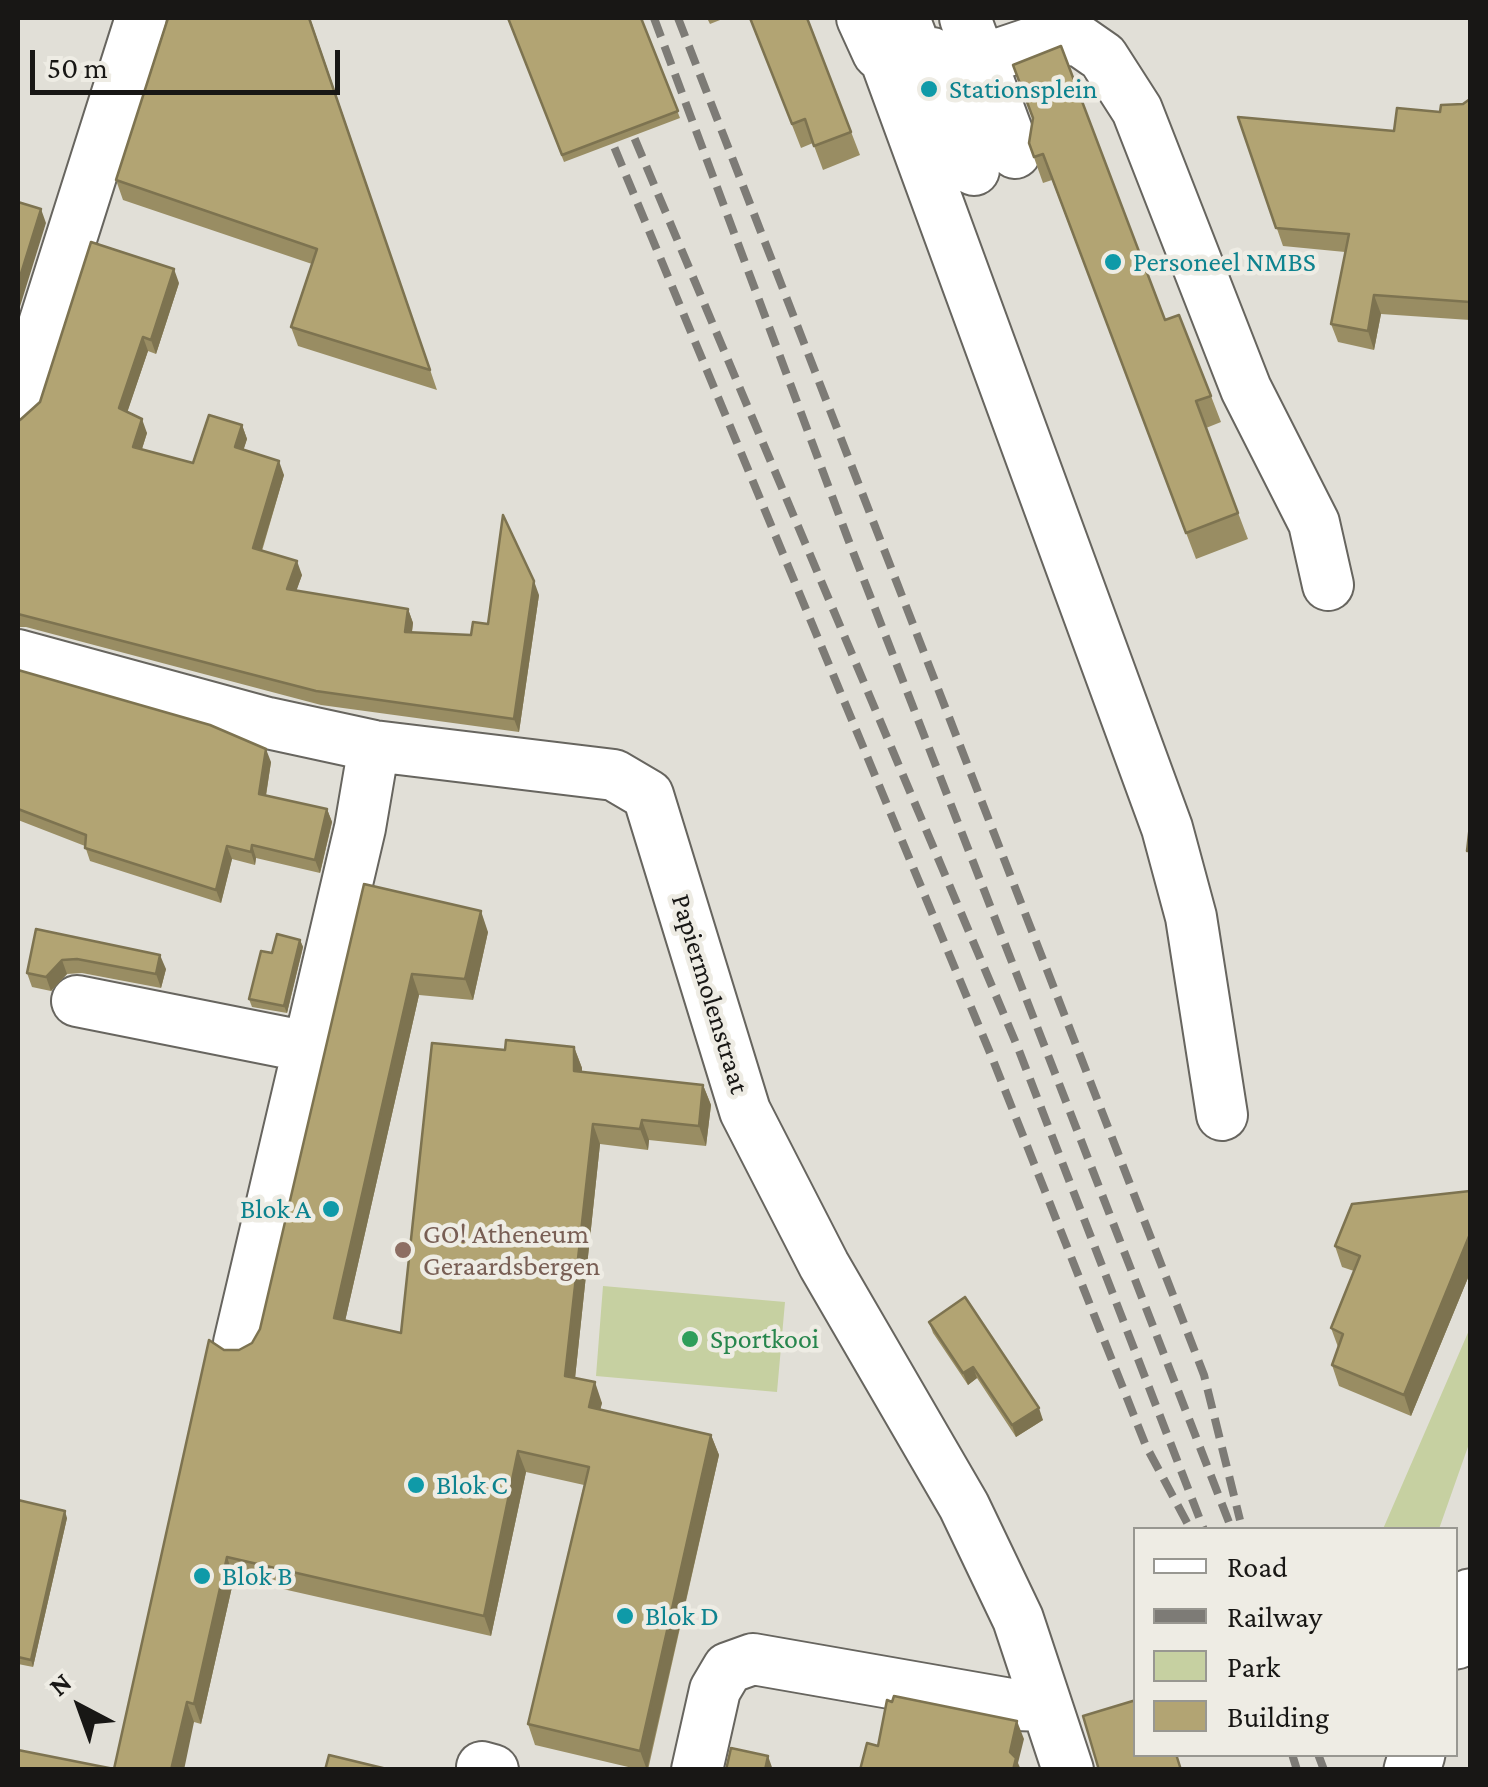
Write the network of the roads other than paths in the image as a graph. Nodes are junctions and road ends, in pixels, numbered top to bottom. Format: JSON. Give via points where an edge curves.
{"nodes":[{"id":1,"x":141,"y":18,"type":"edge"},
{"id":2,"x":862,"y":18,"type":"edge"},
{"id":3,"x":928,"y":18,"type":"edge"},
{"id":4,"x":950,"y":18,"type":"edge"},
{"id":5,"x":942,"y":53,"type":"edge"},
{"id":6,"x":18,"y":406,"type":"edge"},
{"id":7,"x":1328,"y":585,"type":"dead end"},
{"id":8,"x":18,"y":654,"type":"edge"},
{"id":9,"x":374,"y":746,"type":"junction"},
{"id":10,"x":77,"y":1001,"type":"dead end"},
{"id":11,"x":308,"y":1047,"type":"junction"},
{"id":12,"x":1222,"y":1114,"type":"dead end"},
{"id":13,"x":240,"y":1343,"type":"dead end"},
{"id":14,"x":1470,"y":1597,"type":"edge"},
{"id":15,"x":1458,"y":1635,"type":"edge"},
{"id":16,"x":1046,"y":1706,"type":"junction"},
{"id":17,"x":696,"y":1770,"type":"edge"},
{"id":18,"x":1068,"y":1770,"type":"edge"}],
"edges":[{"from":1,"to":6,"type":"street"},
{"from":2,"to":5,"type":"street"},
{"from":3,"to":5,"type":"street"},
{"from":4,"to":5,"type":"street"},
{"from":5,"to":5,"type":"street","via":[[984,166]]},
{"from":5,"to":7,"type":"street","via":[[1064,37],[1080,41],[1122,81],[1246,388],[1314,523]]},
{"from":5,"to":12,"type":"street","via":[[931,177],[942,224],[1167,828],[1190,917]]},
{"from":8,"to":9,"type":"street","name":"Papiermolenstraat"},
{"from":9,"to":11,"type":"street"},
{"from":9,"to":16,"type":"street","name":"Papiermolenstraat","via":[[614,775],[648,796],[745,1111],[824,1265],[964,1506],[1018,1618]]},
{"from":10,"to":11,"type":"street"},
{"from":11,"to":13,"type":"street"},
{"from":14,"to":15,"type":"main road"},
{"from":16,"to":17,"type":"street","via":[[753,1659],[728,1668],[716,1690]]},
{"from":16,"to":18,"type":"street","name":"Papiermolenstraat"}]}
